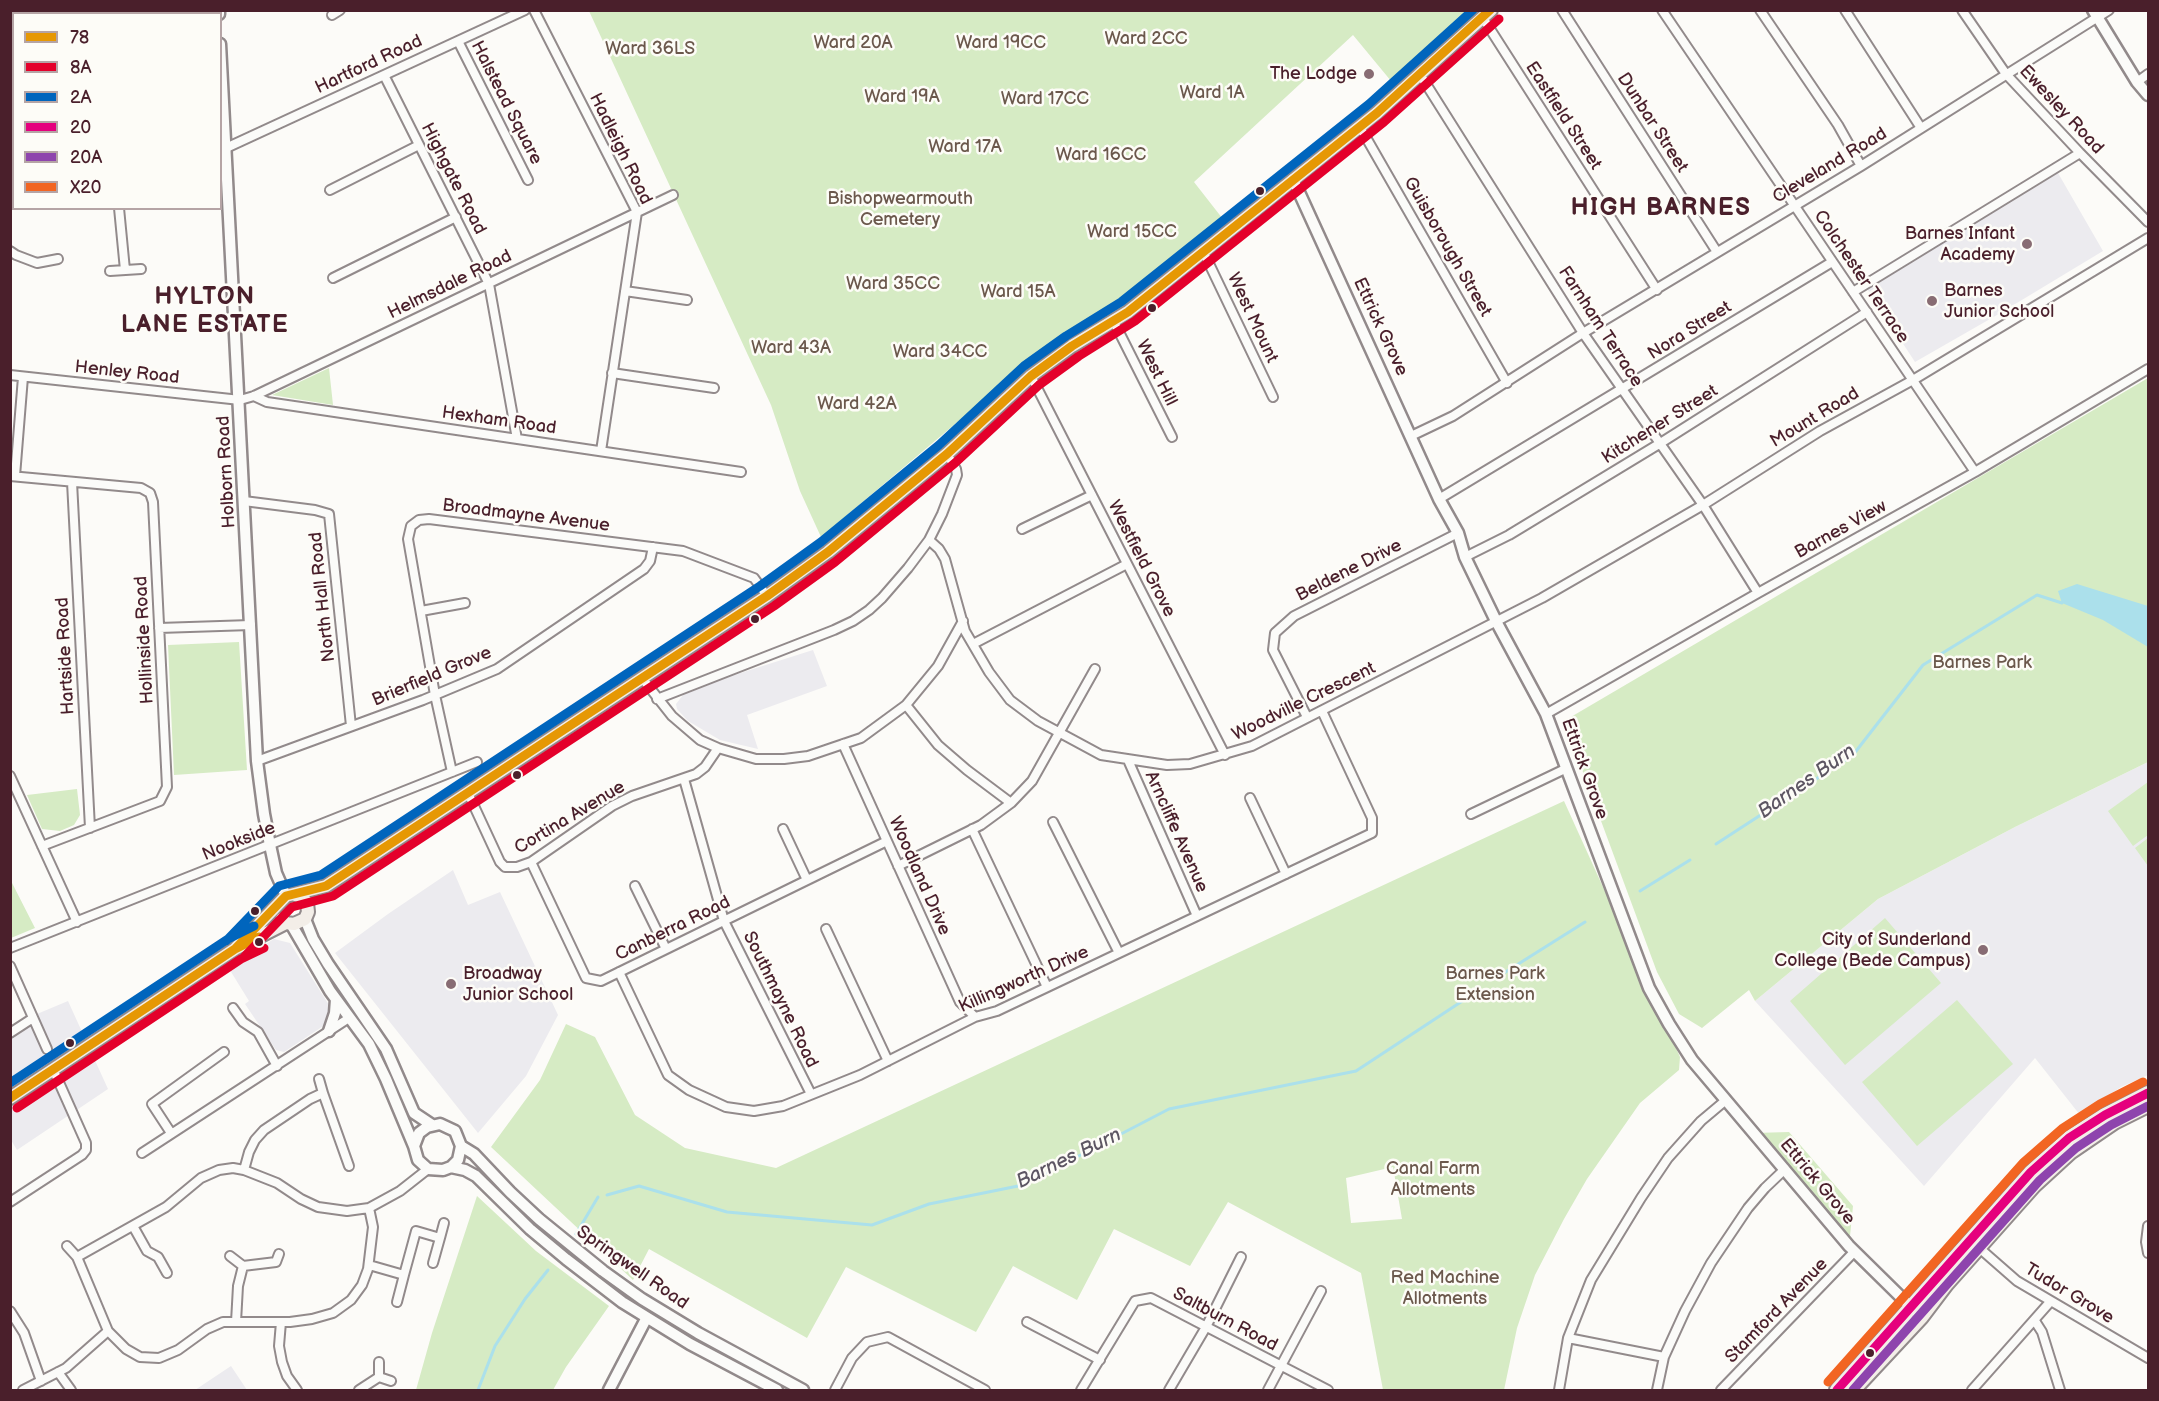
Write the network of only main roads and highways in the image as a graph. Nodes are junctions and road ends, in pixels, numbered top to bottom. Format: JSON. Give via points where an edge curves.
{"nodes":[{"id":1,"x":1487,"y":14,"type":"edge"},
{"id":2,"x":2096,"y":14,"type":"edge"},
{"id":3,"x":222,"y":79,"type":"edge"},
{"id":4,"x":2148,"y":95,"type":"edge"},
{"id":5,"x":1293,"y":179,"type":"junction"},
{"id":6,"x":326,"y":886,"type":"junction"},
{"id":7,"x":287,"y":898,"type":"junction"},
{"id":8,"x":306,"y":913,"type":"junction"},
{"id":9,"x":289,"y":923,"type":"junction"},
{"id":10,"x":235,"y":949,"type":"junction"},
{"id":11,"x":336,"y":999,"type":"junction"},
{"id":12,"x":329,"y":1031,"type":"road end"},
{"id":13,"x":2148,"y":1092,"type":"edge"},
{"id":14,"x":10,"y":1098,"type":"edge"},
{"id":15,"x":2148,"y":1105,"type":"edge"},
{"id":16,"x":432,"y":1125,"type":"junction"},
{"id":17,"x":414,"y":1146,"type":"junction"},
{"id":18,"x":461,"y":1146,"type":"junction"},
{"id":19,"x":451,"y":1167,"type":"junction"},
{"id":20,"x":1975,"y":1244,"type":"junction"},
{"id":21,"x":654,"y":1306,"type":"junction"},
{"id":22,"x":1916,"y":1312,"type":"junction"},
{"id":23,"x":646,"y":1318,"type":"junction"},
{"id":24,"x":609,"y":1390,"type":"edge"},
{"id":25,"x":777,"y":1390,"type":"edge"},
{"id":26,"x":803,"y":1390,"type":"edge"},
{"id":27,"x":1838,"y":1390,"type":"edge"},
{"id":28,"x":1853,"y":1390,"type":"edge"}],
"edges":[{"from":1,"to":5,"type":"main road","via":[[1421,76]]},
{"from":2,"to":4,"type":"main road"},
{"from":3,"to":7,"type":"main road","name":"Holborn Road","via":[[258,761],[270,846]]},
{"from":5,"to":6,"type":"main road","via":[[1114,322],[1031,376],[947,454],[828,552]]},
{"from":5,"to":22,"type":"main road","name":"Ettrick Grove","via":[[1458,533],[1465,557],[1546,714],[1649,988],[1692,1060],[1854,1252]]},
{"from":6,"to":7,"type":"main road"},
{"from":6,"to":8,"type":"main road"},
{"from":7,"to":8,"type":"main road","via":[[303,898]]},
{"from":7,"to":9,"type":"main road","via":[[280,916]]},
{"from":7,"to":10,"type":"main road"},
{"from":8,"to":9,"type":"main road","via":[[299,923]]},
{"from":8,"to":16,"type":"main road","name":"Springwell Road","via":[[313,939],[386,1049],[414,1113]]},
{"from":9,"to":10,"type":"main road"},
{"from":9,"to":11,"type":"main road"},
{"from":10,"to":14,"type":"main road"},
{"from":11,"to":12,"type":"main road"},
{"from":11,"to":17,"type":"main road","via":[[369,1044]]},
{"from":13,"to":20,"type":"highway","via":[[2069,1138],[2031,1172]]},
{"from":15,"to":20,"type":"highway","via":[[2070,1152]]},
{"from":16,"to":17,"type":"main road","via":[[419,1133]]},
{"from":16,"to":18,"type":"main road","name":"Springwell Road","via":[[445,1125],[455,1131]]},
{"from":17,"to":19,"type":"main road","name":"Springwell Road","via":[[418,1161],[428,1169]]},
{"from":18,"to":19,"type":"main road","via":[[458,1160]]},
{"from":18,"to":21,"type":"main road","name":"Springwell Road","via":[[572,1246]]},
{"from":19,"to":23,"type":"main road","name":"Springwell Road","via":[[476,1176],[530,1229]]},
{"from":20,"to":22,"type":"highway"},
{"from":21,"to":23,"type":"main road"},
{"from":21,"to":26,"type":"main road","name":"Springwell Road"},
{"from":22,"to":27,"type":"highway"},
{"from":22,"to":28,"type":"highway"},
{"from":23,"to":24,"type":"main road"},
{"from":23,"to":25,"type":"main road","name":"Springwell Road"}]}
